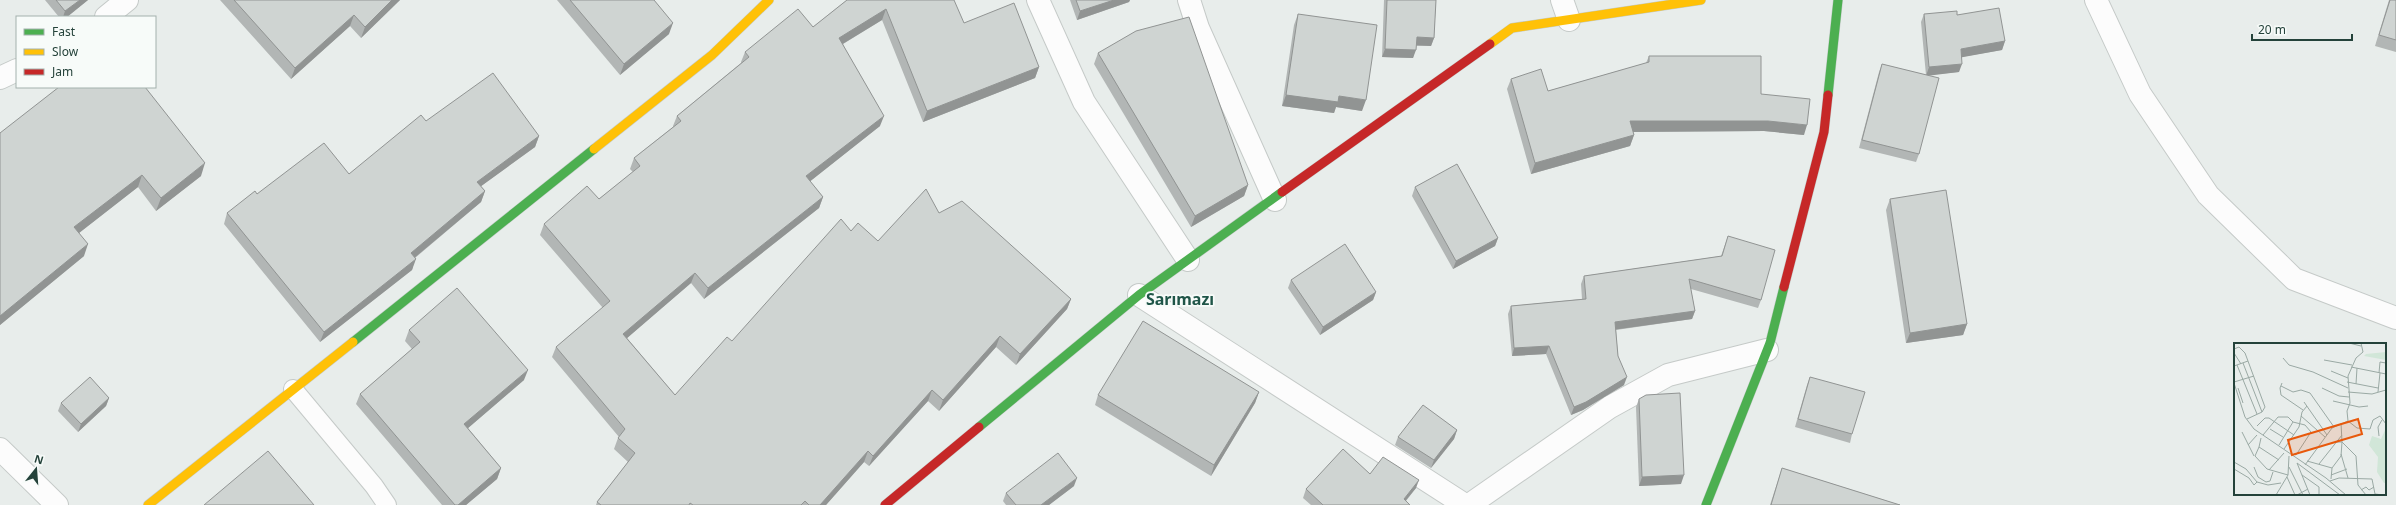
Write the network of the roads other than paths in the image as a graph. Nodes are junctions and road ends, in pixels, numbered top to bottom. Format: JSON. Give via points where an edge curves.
{"nodes":[{"id":1,"x":127,"y":0,"type":"edge"},
{"id":2,"x":769,"y":0,"type":"edge"},
{"id":3,"x":1038,"y":0,"type":"edge"},
{"id":4,"x":1189,"y":0,"type":"edge"},
{"id":5,"x":1701,"y":0,"type":"edge"},
{"id":6,"x":1838,"y":0,"type":"edge"},
{"id":7,"x":2096,"y":0,"type":"edge"},
{"id":8,"x":1566,"y":10,"type":"edge"},
{"id":9,"x":107,"y":16,"type":"edge"},
{"id":10,"x":16,"y":70,"type":"edge"},
{"id":11,"x":0,"y":78,"type":"edge"},
{"id":12,"x":1275,"y":200,"type":"junction"},
{"id":13,"x":1188,"y":260,"type":"junction"},
{"id":14,"x":1139,"y":295,"type":"junction"},
{"id":15,"x":2396,"y":318,"type":"edge"},
{"id":16,"x":1767,"y":350,"type":"junction"},
{"id":17,"x":293,"y":389,"type":"junction"},
{"id":18,"x":0,"y":449,"type":"edge"},
{"id":19,"x":1477,"y":503,"type":"edge"},
{"id":20,"x":57,"y":505,"type":"edge"},
{"id":21,"x":148,"y":505,"type":"edge"},
{"id":22,"x":387,"y":505,"type":"edge"},
{"id":23,"x":885,"y":505,"type":"edge"},
{"id":24,"x":1706,"y":505,"type":"edge"}],
"edges":[{"from":1,"to":9,"type":"street"},
{"from":2,"to":17,"type":"street","via":[[712,55]]},
{"from":3,"to":13,"type":"street","via":[[1084,102]]},
{"from":4,"to":12,"type":"street","via":[[1198,28]]},
{"from":5,"to":8,"type":"street"},
{"from":6,"to":16,"type":"street","via":[[1824,132]]},
{"from":7,"to":15,"type":"street","via":[[2140,94],[2208,195],[2294,279]]},
{"from":8,"to":12,"type":"street","via":[[1512,28]]},
{"from":10,"to":11,"type":"street"},
{"from":12,"to":13,"type":"street"},
{"from":13,"to":14,"type":"street"},
{"from":14,"to":19,"type":"street"},
{"from":14,"to":23,"type":"street"},
{"from":16,"to":19,"type":"street","via":[[1668,376],[1610,407]]},
{"from":16,"to":24,"type":"street"},
{"from":17,"to":21,"type":"street"},
{"from":17,"to":22,"type":"lane"},
{"from":18,"to":20,"type":"street"}]}
